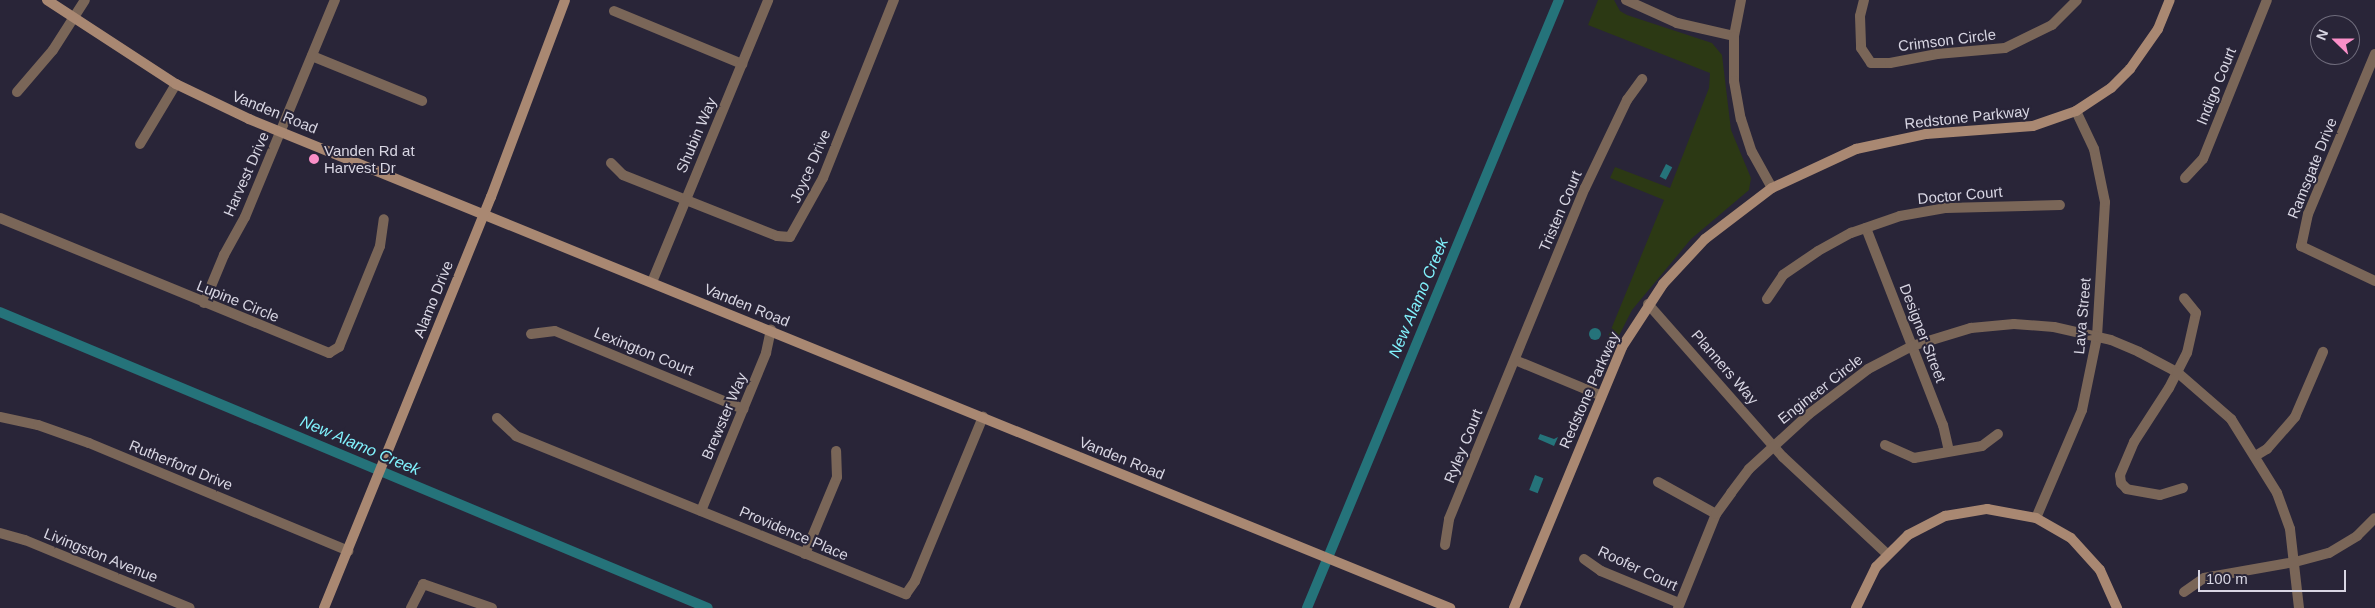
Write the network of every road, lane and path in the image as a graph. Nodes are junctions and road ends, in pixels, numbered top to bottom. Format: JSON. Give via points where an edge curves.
{"nodes":[{"id":1,"x":47,"y":0,"type":"edge"},
{"id":2,"x":85,"y":0,"type":"edge"},
{"id":3,"x":335,"y":0,"type":"edge"},
{"id":4,"x":565,"y":0,"type":"edge"},
{"id":5,"x":768,"y":0,"type":"edge"},
{"id":6,"x":894,"y":0,"type":"edge"},
{"id":7,"x":1626,"y":0,"type":"edge"},
{"id":8,"x":1742,"y":0,"type":"edge"},
{"id":9,"x":1864,"y":0,"type":"edge"},
{"id":10,"x":2077,"y":0,"type":"edge"},
{"id":11,"x":2170,"y":0,"type":"edge"},
{"id":12,"x":2267,"y":0,"type":"edge"},
{"id":13,"x":614,"y":11,"type":"dead end"},
{"id":14,"x":75,"y":17,"type":"junction"},
{"id":15,"x":1734,"y":36,"type":"junction"},
{"id":16,"x":2375,"y":54,"type":"edge"},
{"id":17,"x":312,"y":56,"type":"junction"},
{"id":18,"x":742,"y":64,"type":"junction"},
{"id":19,"x":1642,"y":79,"type":"dead end"},
{"id":20,"x":176,"y":84,"type":"junction"},
{"id":21,"x":17,"y":92,"type":"dead end"},
{"id":22,"x":422,"y":101,"type":"dead end"},
{"id":23,"x":2076,"y":111,"type":"junction"},
{"id":24,"x":281,"y":132,"type":"junction"},
{"id":25,"x":140,"y":144,"type":"dead end"},
{"id":26,"x":611,"y":163,"type":"dead end"},
{"id":27,"x":2185,"y":178,"type":"dead end"},
{"id":28,"x":1772,"y":188,"type":"junction"},
{"id":29,"x":686,"y":199,"type":"junction"},
{"id":30,"x":2060,"y":205,"type":"dead end"},
{"id":31,"x":483,"y":215,"type":"junction"},
{"id":32,"x":0,"y":218,"type":"edge"},
{"id":33,"x":384,"y":219,"type":"dead end"},
{"id":34,"x":1866,"y":228,"type":"junction"},
{"id":35,"x":2375,"y":281,"type":"edge"},
{"id":36,"x":652,"y":282,"type":"junction"},
{"id":37,"x":2184,"y":298,"type":"dead end"},
{"id":38,"x":1768,"y":299,"type":"dead end"},
{"id":39,"x":204,"y":303,"type":"junction"},
{"id":40,"x":1648,"y":304,"type":"junction"},
{"id":41,"x":771,"y":330,"type":"junction"},
{"id":42,"x":531,"y":334,"type":"dead end"},
{"id":43,"x":2097,"y":336,"type":"junction"},
{"id":44,"x":1912,"y":346,"type":"junction"},
{"id":45,"x":2323,"y":352,"type":"dead end"},
{"id":46,"x":1515,"y":360,"type":"junction"},
{"id":47,"x":2177,"y":372,"type":"junction"},
{"id":48,"x":1600,"y":395,"type":"junction"},
{"id":49,"x":743,"y":409,"type":"junction"},
{"id":50,"x":0,"y":417,"type":"edge"},
{"id":51,"x":983,"y":417,"type":"junction"},
{"id":52,"x":497,"y":418,"type":"dead end"},
{"id":53,"x":1998,"y":434,"type":"dead end"},
{"id":54,"x":1885,"y":445,"type":"dead end"},
{"id":55,"x":1773,"y":446,"type":"junction"},
{"id":56,"x":836,"y":450,"type":"dead end"},
{"id":57,"x":1949,"y":450,"type":"junction"},
{"id":58,"x":2257,"y":455,"type":"junction"},
{"id":59,"x":1658,"y":482,"type":"dead end"},
{"id":60,"x":2183,"y":488,"type":"dead end"},
{"id":61,"x":701,"y":511,"type":"junction"},
{"id":62,"x":1716,"y":514,"type":"junction"},
{"id":63,"x":2036,"y":518,"type":"junction"},
{"id":64,"x":2375,"y":518,"type":"edge"},
{"id":65,"x":0,"y":533,"type":"edge"},
{"id":66,"x":1445,"y":545,"type":"dead end"},
{"id":67,"x":348,"y":550,"type":"junction"},
{"id":68,"x":1886,"y":553,"type":"junction"},
{"id":69,"x":805,"y":554,"type":"junction"},
{"id":70,"x":1584,"y":559,"type":"dead end"},
{"id":71,"x":2296,"y":562,"type":"junction"},
{"id":72,"x":2184,"y":592,"type":"dead end"},
{"id":73,"x":1679,"y":606,"type":"edge"},
{"id":74,"x":190,"y":608,"type":"edge"},
{"id":75,"x":324,"y":608,"type":"edge"},
{"id":76,"x":411,"y":608,"type":"edge"},
{"id":77,"x":492,"y":608,"type":"edge"},
{"id":78,"x":1450,"y":608,"type":"edge"},
{"id":79,"x":1514,"y":608,"type":"edge"},
{"id":80,"x":1856,"y":608,"type":"edge"},
{"id":81,"x":2117,"y":608,"type":"edge"},
{"id":82,"x":2299,"y":608,"type":"edge"}],
"edges":[{"from":1,"to":14,"type":"street","name":"Vanden Road"},
{"from":2,"to":14,"type":"street"},
{"from":3,"to":17,"type":"street","name":"Harvest Drive"},
{"from":4,"to":31,"type":"street","name":"Alamo Drive"},
{"from":5,"to":18,"type":"street","name":"Shubin Way"},
{"from":6,"to":29,"type":"street","name":"Joyce Drive","via":[[823,178],[790,237],[777,236]]},
{"from":7,"to":15,"type":"street","via":[[1678,24]]},
{"from":8,"to":15,"type":"street"},
{"from":9,"to":10,"type":"street","name":"Crimson Circle","via":[[1860,16],[1862,48],[1871,63],[1890,63],[1937,54],[2005,48],[2052,25]]},
{"from":11,"to":23,"type":"street","name":"Redstone Parkway","via":[[2158,29],[2130,69],[2111,88]]},
{"from":12,"to":27,"type":"street","name":"Indigo Court","via":[[2203,159]]},
{"from":13,"to":18,"type":"street"},
{"from":14,"to":20,"type":"street","name":"Vanden Road"},
{"from":14,"to":21,"type":"street"},
{"from":15,"to":28,"type":"street","via":[[1734,82],[1740,119],[1752,152]]},
{"from":16,"to":35,"type":"street","name":"Ramsgate Drive","via":[[2308,214],[2301,246]]},
{"from":17,"to":22,"type":"street"},
{"from":17,"to":24,"type":"street","name":"Harvest Drive"},
{"from":18,"to":29,"type":"street","name":"Shubin Way"},
{"from":19,"to":46,"type":"street","name":"Tristen Court","via":[[1627,100],[1585,188]]},
{"from":20,"to":24,"type":"street","name":"Vanden Road"},
{"from":20,"to":25,"type":"street"},
{"from":23,"to":28,"type":"street","name":"Redstone Parkway","via":[[2018,129],[1926,134],[1889,140],[1827,161]]},
{"from":23,"to":43,"type":"street","name":"Lava Street","via":[[2094,149],[2105,202]]},
{"from":24,"to":31,"type":"street","name":"Vanden Road","via":[[402,178]]},
{"from":24,"to":39,"type":"street","name":"Harvest Drive"},
{"from":26,"to":29,"type":"street","via":[[623,174]]},
{"from":28,"to":40,"type":"street","name":"Redstone Parkway","via":[[1705,239]]},
{"from":29,"to":36,"type":"street","name":"Shubin Way"},
{"from":30,"to":34,"type":"street","name":"Doctor Court","via":[[1946,208],[1900,216]]},
{"from":31,"to":36,"type":"street","name":"Vanden Road"},
{"from":31,"to":67,"type":"street","name":"Alamo Drive"},
{"from":32,"to":39,"type":"street","name":"Lupine Circle"},
{"from":33,"to":39,"type":"street","name":"Lupine Circle","via":[[380,246],[343,338],[339,347],[329,354]]},
{"from":34,"to":38,"type":"street","name":"Doctor Court","via":[[1818,251],[1783,275]]},
{"from":34,"to":44,"type":"street","name":"Designer Street"},
{"from":36,"to":41,"type":"street","name":"Vanden Road"},
{"from":37,"to":47,"type":"street","via":[[2196,313],[2193,335]]},
{"from":40,"to":48,"type":"street","name":"Redstone Parkway","via":[[1622,347]]},
{"from":40,"to":55,"type":"street","name":"Planners Way"},
{"from":41,"to":49,"type":"street","name":"Brewster Way","via":[[766,353]]},
{"from":41,"to":51,"type":"street","name":"Vanden Road"},
{"from":42,"to":49,"type":"street","name":"Lexington Court","via":[[554,331]]},
{"from":43,"to":44,"type":"street","name":"Engineer Circle","via":[[2054,326],[2014,324],[1971,328]]},
{"from":43,"to":47,"type":"street","name":"Engineer Circle","via":[[2139,352]]},
{"from":43,"to":63,"type":"street","name":"Lava Street","via":[[2082,410]]},
{"from":44,"to":55,"type":"street","name":"Engineer Circle","via":[[1843,386]]},
{"from":44,"to":57,"type":"street","name":"Designer Street","via":[[1943,425]]},
{"from":45,"to":58,"type":"street","via":[[2295,417],[2267,449]]},
{"from":46,"to":48,"type":"street"},
{"from":46,"to":66,"type":"street","name":"Ryley Court","via":[[1449,519]]},
{"from":47,"to":58,"type":"street","name":"Engineer Circle","via":[[2231,419]]},
{"from":47,"to":60,"type":"street","via":[[2134,442],[2120,475],[2121,484],[2127,489],[2160,495]]},
{"from":48,"to":79,"type":"street","name":"Redstone Parkway"},
{"from":49,"to":61,"type":"street","name":"Brewster Way"},
{"from":50,"to":67,"type":"street","name":"Rutherford Drive","via":[[38,425],[88,443]]},
{"from":51,"to":69,"type":"street","name":"Providence Place","via":[[915,581],[906,594]]},
{"from":51,"to":78,"type":"street","name":"Vanden Road"},
{"from":52,"to":61,"type":"street","name":"Providence Place","via":[[516,436]]},
{"from":53,"to":57,"type":"street","via":[[1982,446]]},
{"from":54,"to":57,"type":"street","via":[[1914,458]]},
{"from":55,"to":62,"type":"street","name":"Engineer Circle","via":[[1749,469]]},
{"from":55,"to":68,"type":"street","name":"Planners Way"},
{"from":56,"to":69,"type":"street","via":[[837,477]]},
{"from":58,"to":71,"type":"street","name":"Engineer Circle","via":[[2277,493],[2290,529]]},
{"from":59,"to":62,"type":"street"},
{"from":61,"to":69,"type":"street","name":"Providence Place"},
{"from":62,"to":73,"type":"street","name":"Engineer Circle"},
{"from":63,"to":68,"type":"street","via":[[1998,510],[1955,513],[1916,529]]},
{"from":63,"to":81,"type":"street","via":[[2062,532],[2087,553],[2106,579]]},
{"from":64,"to":71,"type":"street","via":[[2357,536],[2329,552]]},
{"from":65,"to":74,"type":"street","name":"Livingston Avenue","via":[[26,540]]},
{"from":67,"to":75,"type":"street","name":"Alamo Drive"},
{"from":68,"to":80,"type":"street","via":[[1870,576]]},
{"from":70,"to":73,"type":"street","name":"Roofer Court","via":[[1601,571]]},
{"from":71,"to":72,"type":"street","via":[[2204,578]]},
{"from":71,"to":82,"type":"street","name":"Engineer Circle"},
{"from":76,"to":77,"type":"street","via":[[423,584]]}]}
